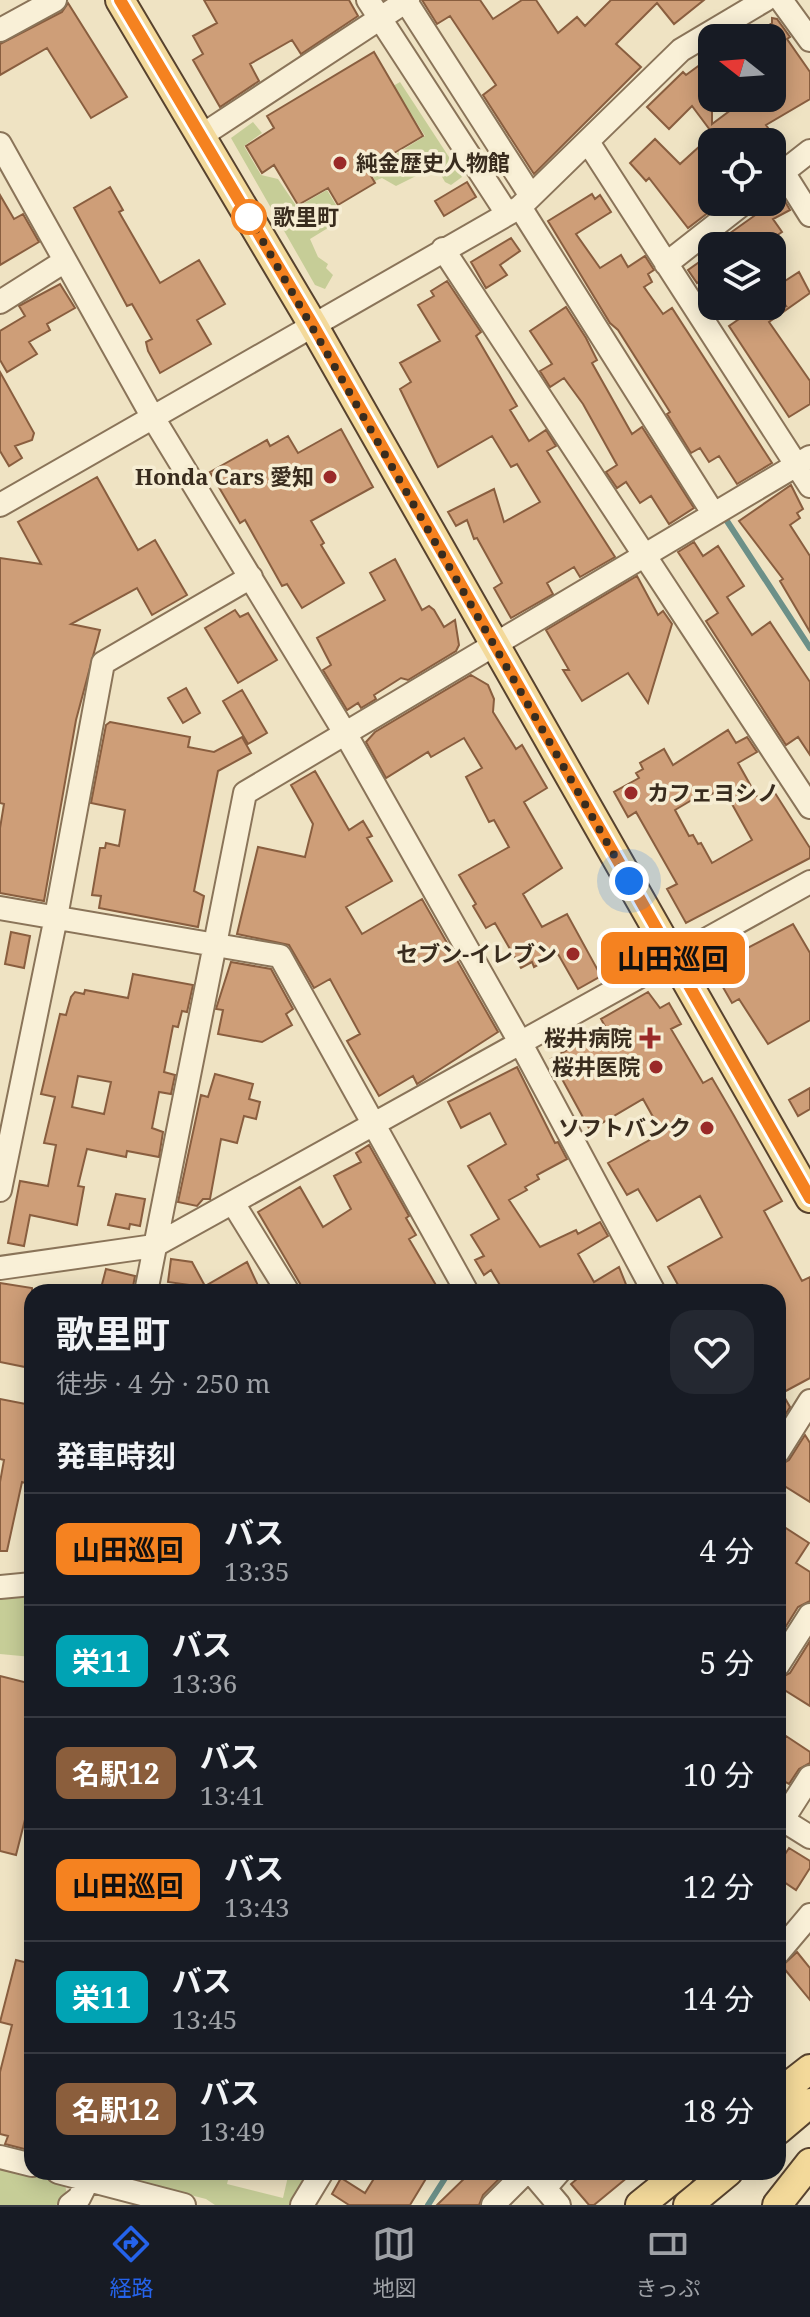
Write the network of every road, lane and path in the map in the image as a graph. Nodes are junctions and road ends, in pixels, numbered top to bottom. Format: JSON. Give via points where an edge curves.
{"nodes":[{"id":1,"x":55,"y":0,"type":"edge"},
{"id":2,"x":120,"y":0,"type":"edge"},
{"id":3,"x":368,"y":0,"type":"edge"},
{"id":4,"x":765,"y":0,"type":"edge"},
{"id":5,"x":781,"y":0,"type":"edge"},
{"id":6,"x":406,"y":1,"type":"edge"},
{"id":7,"x":380,"y":20,"type":"junction"},
{"id":8,"x":0,"y":30,"type":"edge"},
{"id":9,"x":810,"y":40,"type":"edge"},
{"id":10,"x":201,"y":136,"type":"junction"},
{"id":11,"x":588,"y":142,"type":"junction"},
{"id":12,"x":0,"y":144,"type":"edge"},
{"id":13,"x":810,"y":151,"type":"edge"},
{"id":14,"x":786,"y":170,"type":"edge"},
{"id":15,"x":786,"y":187,"type":"edge"},
{"id":16,"x":519,"y":205,"type":"junction"},
{"id":17,"x":810,"y":215,"type":"edge"},
{"id":18,"x":727,"y":216,"type":"edge"},
{"id":19,"x":443,"y":249,"type":"junction"},
{"id":20,"x":65,"y":261,"type":"junction"},
{"id":21,"x":666,"y":264,"type":"junction"},
{"id":22,"x":0,"y":302,"type":"edge"},
{"id":23,"x":313,"y":325,"type":"junction"},
{"id":24,"x":152,"y":416,"type":"junction"},
{"id":25,"x":803,"y":461,"type":"edge"},
{"id":26,"x":810,"y":486,"type":"edge"},
{"id":27,"x":0,"y":505,"type":"edge"},
{"id":28,"x":713,"y":513,"type":"junction"},
{"id":29,"x":643,"y":556,"type":"junction"},
{"id":30,"x":251,"y":577,"type":"junction"},
{"id":31,"x":495,"y":647,"type":"junction"},
{"id":32,"x":345,"y":733,"type":"junction"},
{"id":33,"x":810,"y":807,"type":"edge"},
{"id":34,"x":810,"y":882,"type":"edge"},
{"id":35,"x":0,"y":908,"type":"edge"},
{"id":36,"x":56,"y":917,"type":"junction"},
{"id":37,"x":216,"y":946,"type":"junction"},
{"id":38,"x":673,"y":959,"type":"junction"},
{"id":39,"x":520,"y":1042,"type":"junction"},
{"id":40,"x":374,"y":1124,"type":"junction"},
{"id":41,"x":0,"y":1190,"type":"edge"},
{"id":42,"x":810,"y":1198,"type":"edge"},
{"id":43,"x":233,"y":1203,"type":"junction"},
{"id":44,"x":154,"y":1246,"type":"junction"},
{"id":45,"x":0,"y":1268,"type":"edge"},
{"id":46,"x":147,"y":1284,"type":"edge"},
{"id":47,"x":283,"y":1284,"type":"edge"},
{"id":48,"x":463,"y":1284,"type":"edge"},
{"id":49,"x":650,"y":1284,"type":"edge"},
{"id":50,"x":810,"y":1401,"type":"edge"},
{"id":51,"x":786,"y":1439,"type":"edge"},
{"id":52,"x":24,"y":1585,"type":"edge"},
{"id":53,"x":0,"y":1587,"type":"edge"},
{"id":54,"x":810,"y":1615,"type":"edge"},
{"id":55,"x":786,"y":1652,"type":"edge"},
{"id":56,"x":810,"y":1777,"type":"edge"},
{"id":57,"x":786,"y":1812,"type":"edge"},
{"id":58,"x":786,"y":1824,"type":"edge"},
{"id":59,"x":810,"y":1837,"type":"edge"},
{"id":60,"x":810,"y":1915,"type":"edge"},
{"id":61,"x":786,"y":1944,"type":"edge"},
{"id":62,"x":810,"y":2069,"type":"edge"},
{"id":63,"x":786,"y":2088,"type":"edge"},
{"id":64,"x":810,"y":2103,"type":"edge"},
{"id":65,"x":786,"y":2123,"type":"edge"},
{"id":66,"x":0,"y":2157,"type":"edge"},
{"id":67,"x":24,"y":2163,"type":"edge"},
{"id":68,"x":810,"y":2163,"type":"edge"},
{"id":69,"x":88,"y":2180,"type":"joint"},
{"id":70,"x":317,"y":2180,"type":"edge"},
{"id":71,"x":671,"y":2180,"type":"edge"},
{"id":72,"x":718,"y":2180,"type":"edge"},
{"id":73,"x":544,"y":2182,"type":"edge"},
{"id":74,"x":70,"y":2205,"type":"edge"},
{"id":75,"x":184,"y":2205,"type":"edge"},
{"id":76,"x":302,"y":2205,"type":"edge"},
{"id":77,"x":493,"y":2205,"type":"edge"},
{"id":78,"x":640,"y":2205,"type":"edge"},
{"id":79,"x":688,"y":2205,"type":"edge"},
{"id":80,"x":777,"y":2205,"type":"edge"}],
"edges":[{"from":1,"to":8,"type":"street"},
{"from":2,"to":10,"type":"main road"},
{"from":3,"to":7,"type":"street"},
{"from":4,"to":11,"type":"street","via":[[681,50]]},
{"from":5,"to":9,"type":"street"},
{"from":6,"to":7,"type":"street"},
{"from":6,"to":16,"type":"street"},
{"from":7,"to":10,"type":"street"},
{"from":7,"to":16,"type":"street"},
{"from":10,"to":23,"type":"main road"},
{"from":11,"to":16,"type":"street"},
{"from":11,"to":21,"type":"street"},
{"from":12,"to":20,"type":"street"},
{"from":13,"to":14,"type":"street"},
{"from":15,"to":17,"type":"street"},
{"from":16,"to":19,"type":"street"},
{"from":16,"to":28,"type":"street"},
{"from":18,"to":21,"type":"street"},
{"from":19,"to":23,"type":"street"},
{"from":19,"to":29,"type":"street"},
{"from":20,"to":22,"type":"street"},
{"from":20,"to":24,"type":"street"},
{"from":21,"to":25,"type":"street"},
{"from":23,"to":24,"type":"street"},
{"from":23,"to":31,"type":"main road"},
{"from":24,"to":27,"type":"street"},
{"from":24,"to":30,"type":"street"},
{"from":25,"to":26,"type":"street"},
{"from":25,"to":28,"type":"street"},
{"from":28,"to":29,"type":"street"},
{"from":29,"to":31,"type":"street"},
{"from":29,"to":33,"type":"street"},
{"from":30,"to":32,"type":"street"},
{"from":30,"to":36,"type":"street","via":[[103,663]]},
{"from":31,"to":32,"type":"street"},
{"from":31,"to":38,"type":"main road"},
{"from":32,"to":37,"type":"street","via":[[245,793]]},
{"from":32,"to":39,"type":"street"},
{"from":34,"to":38,"type":"street"},
{"from":35,"to":36,"type":"street"},
{"from":36,"to":37,"type":"street"},
{"from":36,"to":41,"type":"street"},
{"from":37,"to":40,"type":"street","via":[[280,956]]},
{"from":37,"to":44,"type":"street"},
{"from":38,"to":39,"type":"street"},
{"from":38,"to":42,"type":"main road"},
{"from":39,"to":40,"type":"street"},
{"from":39,"to":49,"type":"street"},
{"from":40,"to":43,"type":"street"},
{"from":40,"to":48,"type":"street"},
{"from":43,"to":44,"type":"street"},
{"from":43,"to":47,"type":"street"},
{"from":44,"to":45,"type":"street"},
{"from":44,"to":46,"type":"street"},
{"from":50,"to":51,"type":"street"},
{"from":52,"to":53,"type":"street"},
{"from":54,"to":55,"type":"street"},
{"from":56,"to":57,"type":"street"},
{"from":58,"to":59,"type":"street"},
{"from":60,"to":61,"type":"street"},
{"from":62,"to":63,"type":"main road"},
{"from":64,"to":65,"type":"main road"},
{"from":66,"to":67,"type":"street"},
{"from":68,"to":80,"type":"main road"},
{"from":69,"to":74,"type":"street"},
{"from":69,"to":75,"type":"street"},
{"from":70,"to":76,"type":"street"},
{"from":71,"to":78,"type":"main road"},
{"from":72,"to":79,"type":"main road"},
{"from":73,"to":77,"type":"street"}]}
